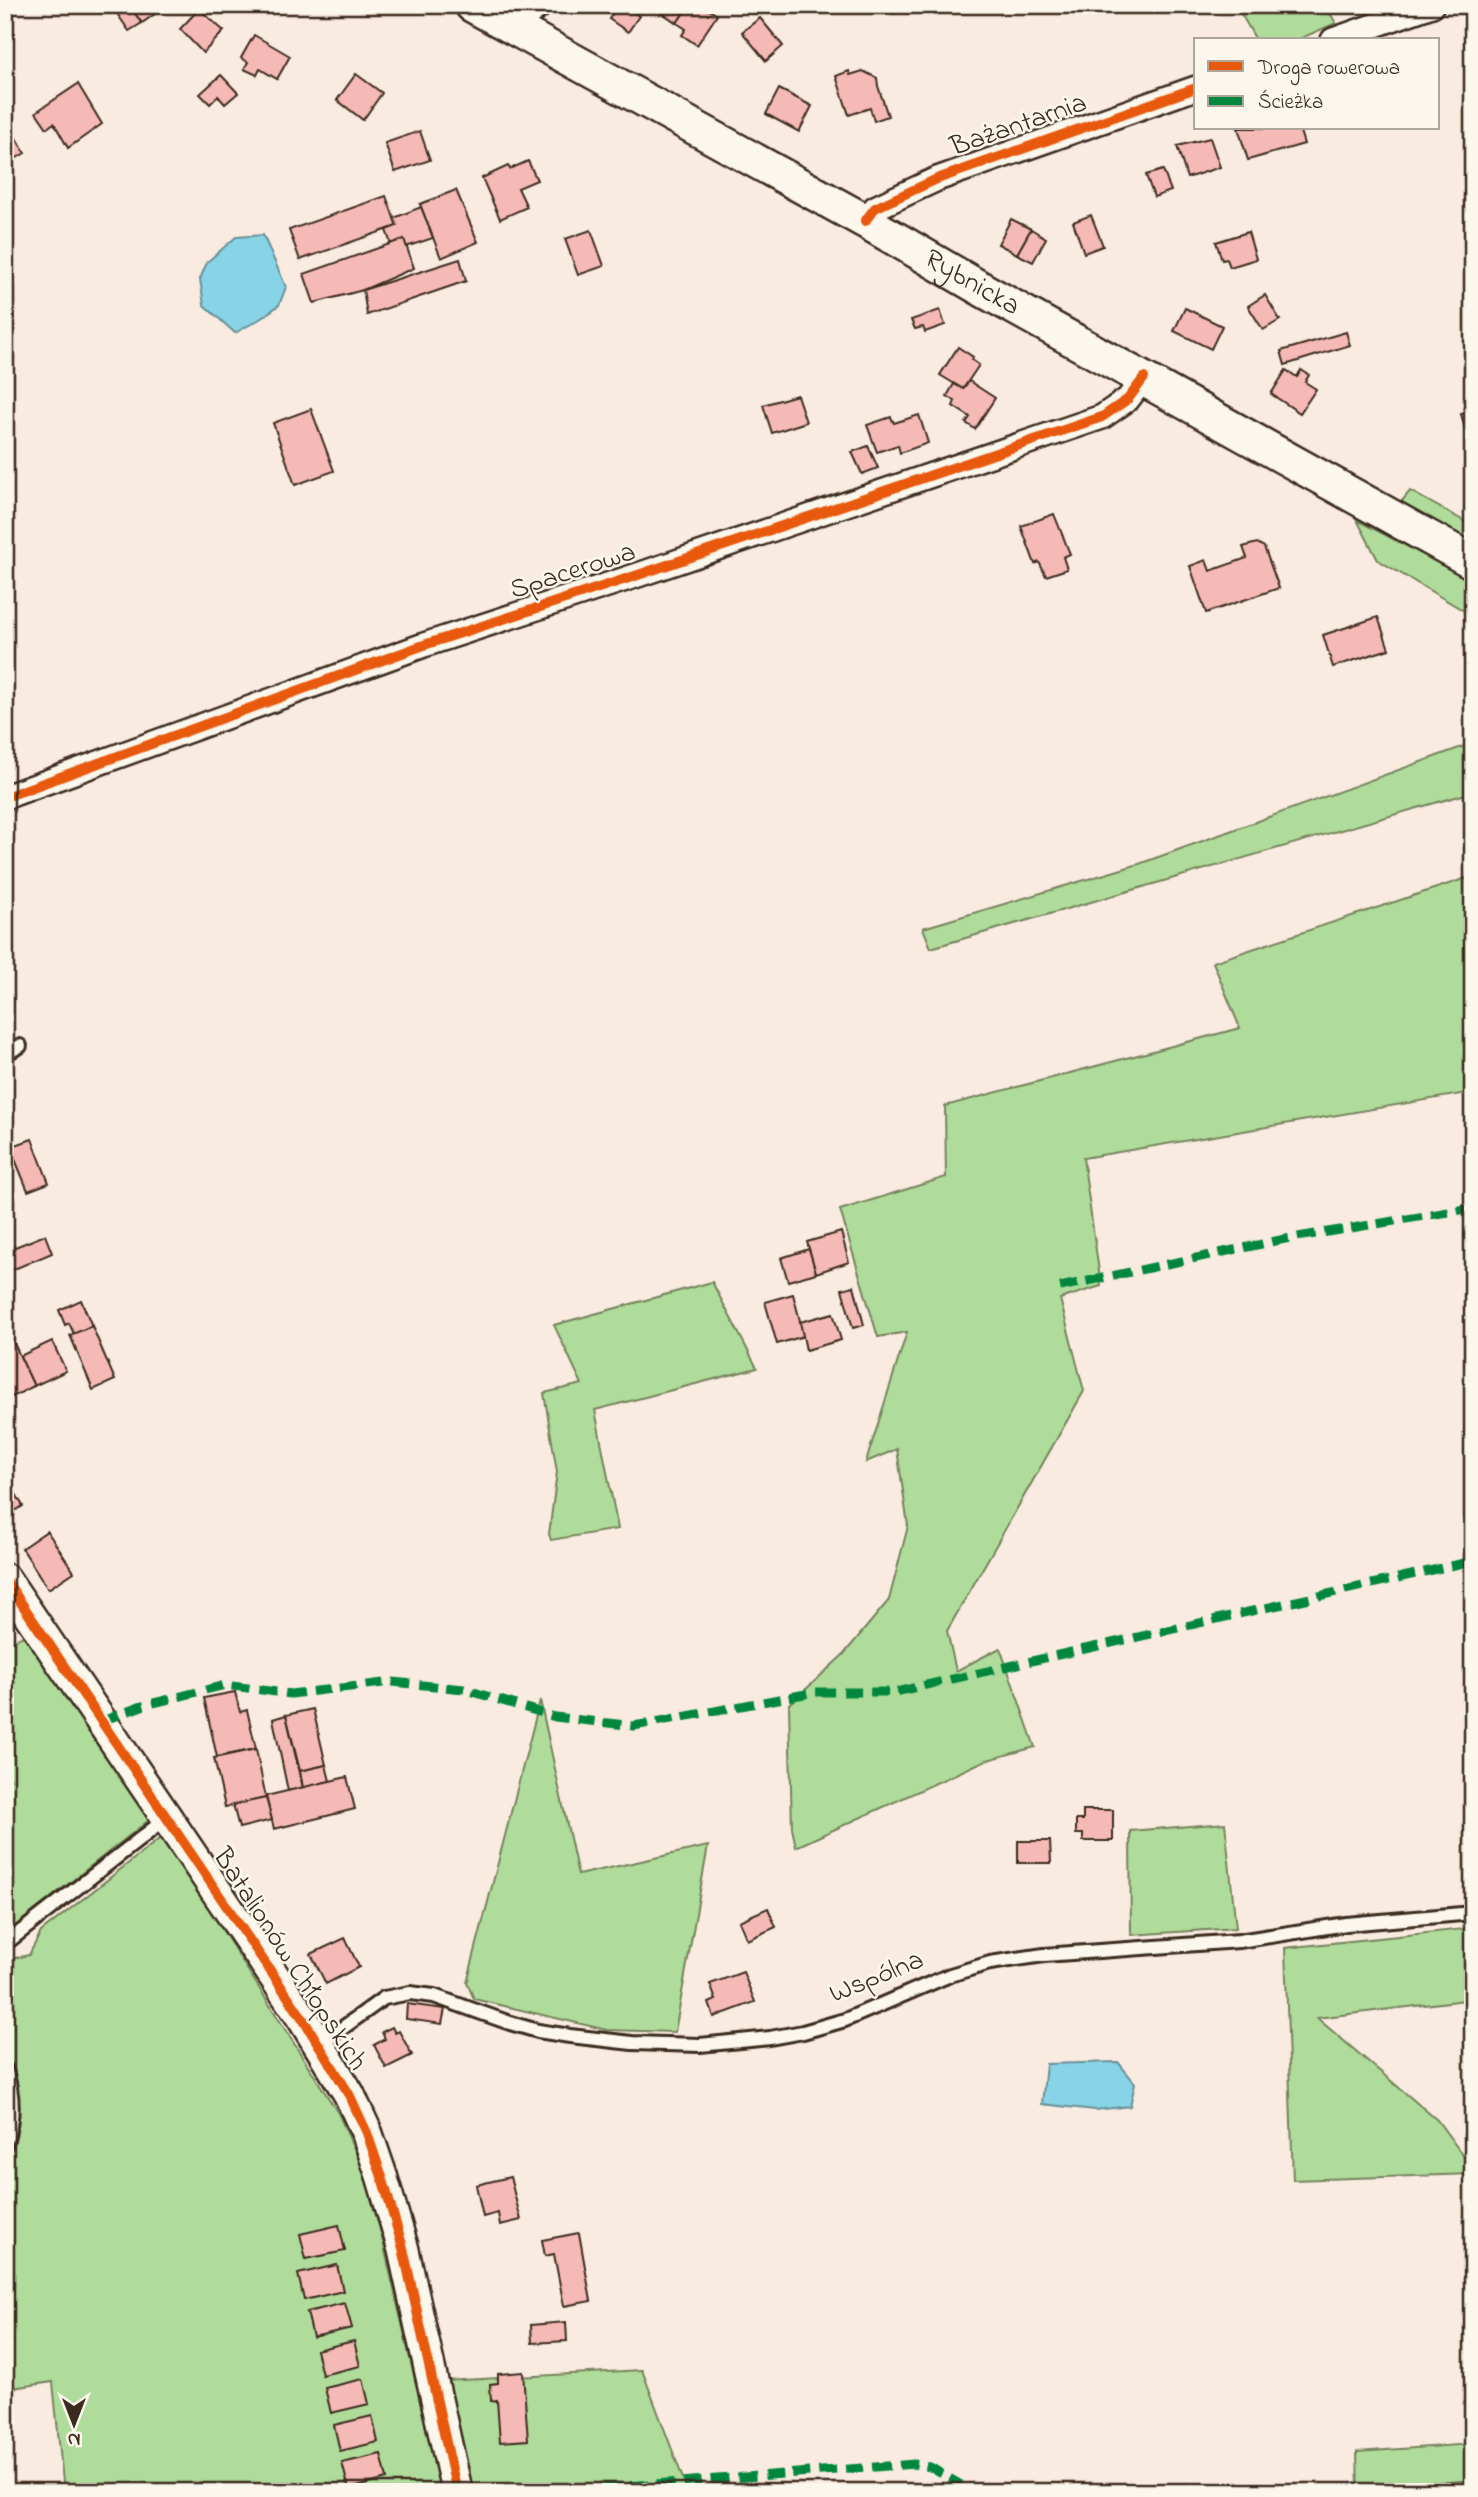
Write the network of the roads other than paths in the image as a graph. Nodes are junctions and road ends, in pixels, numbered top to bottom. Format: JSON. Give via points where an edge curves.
{"nodes":[{"id":1,"x":472,"y":5,"type":"edge"},
{"id":2,"x":551,"y":5,"type":"edge"},
{"id":3,"x":1432,"y":5,"type":"edge"},
{"id":4,"x":516,"y":30,"type":"junction"},
{"id":5,"x":1339,"y":38,"type":"edge"},
{"id":6,"x":1194,"y":89,"type":"edge"},
{"id":7,"x":865,"y":221,"type":"junction"},
{"id":8,"x":1144,"y":378,"type":"junction"},
{"id":9,"x":1473,"y":562,"type":"edge"},
{"id":10,"x":5,"y":797,"type":"edge"},
{"id":11,"x":20,"y":1046,"type":"dead end"},
{"id":12,"x":5,"y":1054,"type":"edge"},
{"id":13,"x":5,"y":1579,"type":"edge"},
{"id":14,"x":167,"y":1818,"type":"junction"},
{"id":15,"x":1473,"y":1913,"type":"edge"},
{"id":16,"x":5,"y":1944,"type":"edge"},
{"id":17,"x":319,"y":2045,"type":"junction"},
{"id":18,"x":5,"y":2068,"type":"edge"},
{"id":19,"x":5,"y":2145,"type":"edge"},
{"id":20,"x":457,"y":2492,"type":"edge"}],
"edges":[{"from":1,"to":4,"type":"main road","name":"Rybnicka"},
{"from":2,"to":4,"type":"lane"},
{"from":3,"to":5,"type":"street"},
{"from":4,"to":7,"type":"main road","name":"Rybnicka"},
{"from":6,"to":7,"type":"street","name":"Bażantarnia","via":[[937,179],[875,208]]},
{"from":7,"to":8,"type":"main road","name":"Rybnicka"},
{"from":8,"to":9,"type":"main road","name":"Rybnicka"},
{"from":8,"to":10,"type":"street","name":"Spacerowa","via":[[1128,399],[1102,417],[424,645]]},
{"from":11,"to":12,"type":"lane"},
{"from":13,"to":14,"type":"street","name":"Batalionów Chłopskich"},
{"from":14,"to":16,"type":"lane"},
{"from":14,"to":17,"type":"street","name":"Batalionów Chłopskich"},
{"from":15,"to":17,"type":"lane","name":"Wspólna","via":[[1346,1924],[1239,1941],[990,1963],[845,2020],[770,2038],[700,2045],[570,2036],[410,1993],[384,1998]]},
{"from":17,"to":20,"type":"street","name":"Batalionów Chłopskich","via":[[349,2094],[382,2176],[403,2248]]},
{"from":18,"to":19,"type":"lane","via":[[12,2103]]}]}
